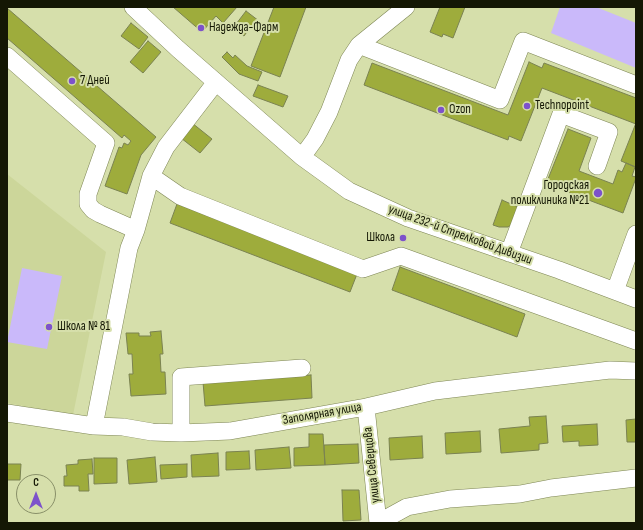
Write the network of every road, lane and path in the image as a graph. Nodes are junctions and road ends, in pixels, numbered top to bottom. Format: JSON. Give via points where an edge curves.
{"nodes":[{"id":1,"x":406,"y":7,"type":"edge"},
{"id":2,"x":138,"y":9,"type":"edge"},
{"id":3,"x":359,"y":45,"type":"junction"},
{"id":4,"x":7,"y":56,"type":"edge"},
{"id":5,"x":216,"y":82,"type":"junction"},
{"id":6,"x":636,"y":85,"type":"edge"},
{"id":7,"x":302,"y":157,"type":"junction"},
{"id":8,"x":597,"y":166,"type":"dead end"},
{"id":9,"x":151,"y":176,"type":"junction"},
{"id":10,"x":136,"y":230,"type":"junction"},
{"id":11,"x":636,"y":234,"type":"edge"},
{"id":12,"x":509,"y":253,"type":"junction"},
{"id":13,"x":615,"y":291,"type":"junction"},
{"id":14,"x":636,"y":299,"type":"edge"},
{"id":15,"x":636,"y":341,"type":"edge"},
{"id":16,"x":302,"y":368,"type":"dead end"},
{"id":17,"x":636,"y":371,"type":"edge"},
{"id":18,"x":366,"y":407,"type":"junction"},
{"id":19,"x":7,"y":413,"type":"edge"},
{"id":20,"x":94,"y":426,"type":"junction"},
{"id":21,"x":181,"y":433,"type":"junction"},
{"id":22,"x":636,"y":478,"type":"edge"},
{"id":23,"x":378,"y":523,"type":"edge"}],
"edges":[{"from":1,"to":3,"type":"street"},
{"from":2,"to":5,"type":"street","name":"улица 232-й Стрелковой Дивизии"},
{"from":3,"to":6,"type":"street","via":[[500,100],[523,41]]},
{"from":3,"to":7,"type":"street","via":[[349,60],[329,112]]},
{"from":4,"to":10,"type":"street","via":[[106,143],[88,194],[88,204],[100,214]]},
{"from":5,"to":7,"type":"street","name":"улица 232-й Стрелковой Дивизии"},
{"from":5,"to":9,"type":"street","via":[[166,147]]},
{"from":7,"to":12,"type":"street","name":"улица 232-й Стрелковой Дивизии","via":[[349,191],[408,218]]},
{"from":8,"to":12,"type":"street","via":[[609,132],[561,114]]},
{"from":9,"to":10,"type":"street"},
{"from":9,"to":15,"type":"street","via":[[180,196],[362,268],[401,256]]},
{"from":10,"to":20,"type":"street","via":[[129,248]]},
{"from":11,"to":13,"type":"street"},
{"from":12,"to":13,"type":"street","name":"улица 232-й Стрелковой Дивизии"},
{"from":13,"to":14,"type":"street","name":"улица 232-й Стрелковой Дивизии"},
{"from":16,"to":21,"type":"street","via":[[182,377]]},
{"from":17,"to":18,"type":"street","name":"Заполярная улица","via":[[610,370],[435,391]]},
{"from":18,"to":21,"type":"street","name":"Заполярная улица","via":[[230,431]]},
{"from":18,"to":23,"type":"street","name":"улица Северцова"},
{"from":19,"to":20,"type":"street","name":"Заполярная улица"},
{"from":20,"to":21,"type":"street","name":"Заполярная улица"},
{"from":22,"to":23,"type":"street","via":[[520,494],[450,499],[407,507]]}]}
